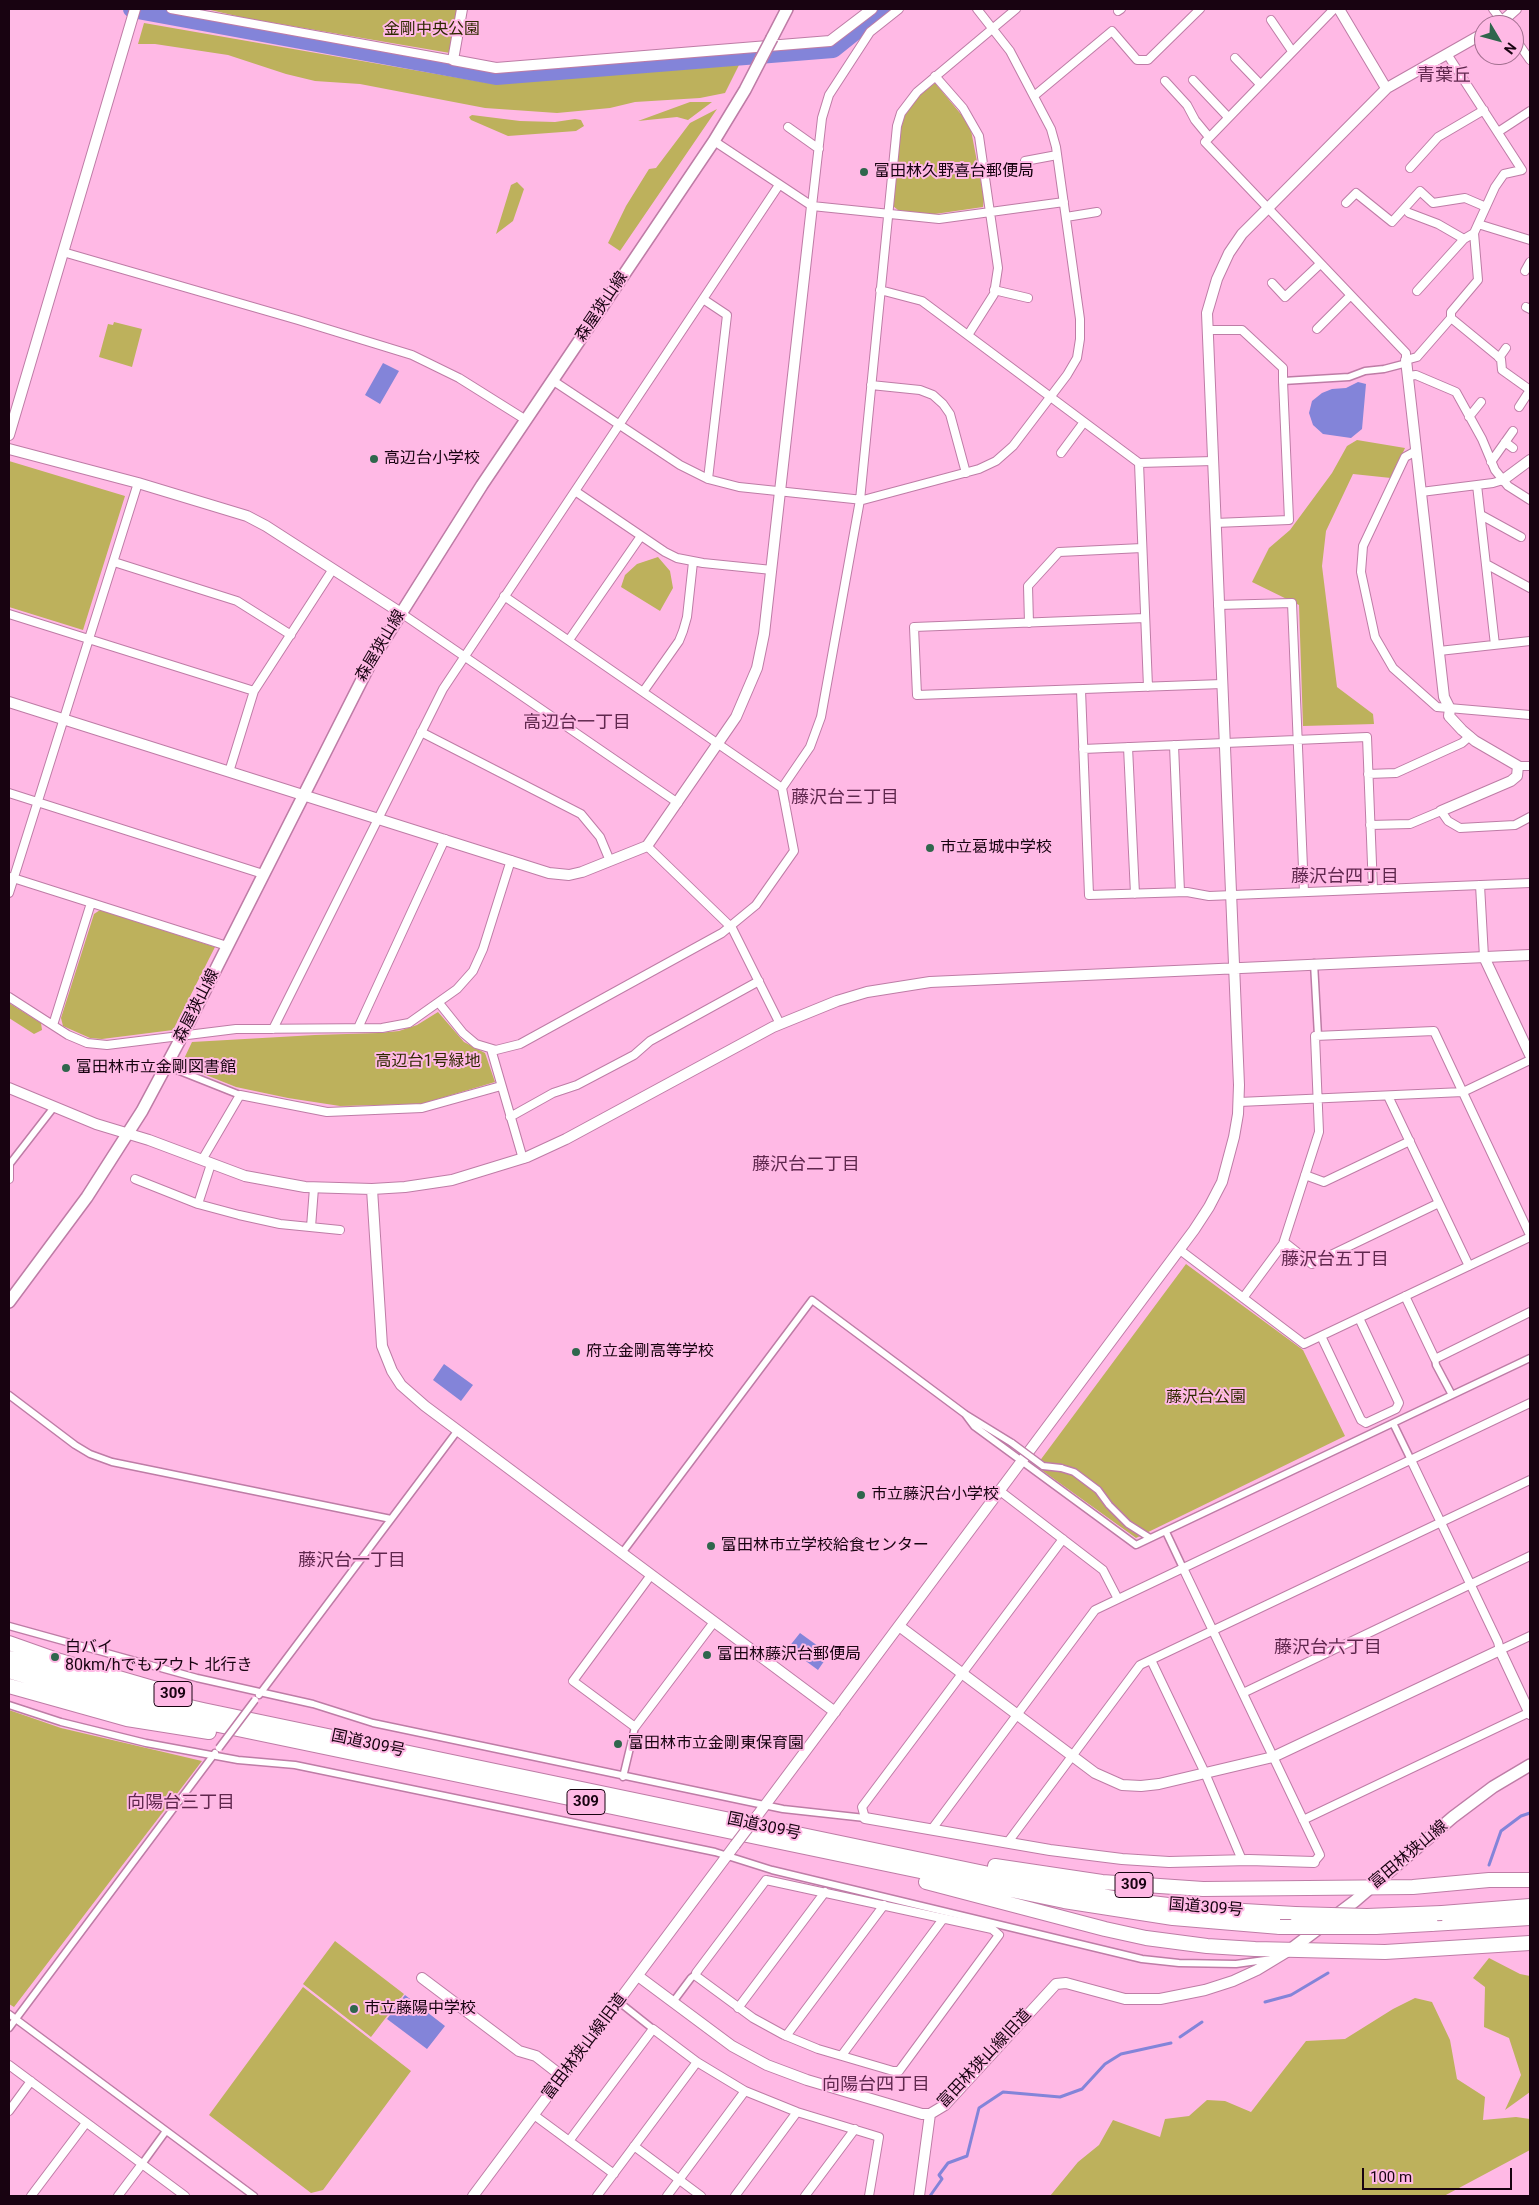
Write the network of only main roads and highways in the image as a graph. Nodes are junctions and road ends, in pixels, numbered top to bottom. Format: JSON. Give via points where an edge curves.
{"nodes":[{"id":1,"x":787,"y":9,"type":"edge"},
{"id":2,"x":9,"y":1302,"type":"edge"},
{"id":3,"x":9,"y":1643,"type":"edge"},
{"id":4,"x":9,"y":1658,"type":"edge"},
{"id":5,"x":9,"y":1671,"type":"edge"},
{"id":6,"x":9,"y":1686,"type":"edge"},
{"id":7,"x":339,"y":1738,"type":"junction"},
{"id":8,"x":292,"y":1741,"type":"junction"},
{"id":9,"x":1530,"y":1765,"type":"edge"},
{"id":10,"x":898,"y":1855,"type":"junction"},
{"id":11,"x":880,"y":1863,"type":"junction"},
{"id":12,"x":1530,"y":1880,"type":"edge"},
{"id":13,"x":1372,"y":1887,"type":"junction"},
{"id":14,"x":1530,"y":1906,"type":"edge"},
{"id":15,"x":1530,"y":1918,"type":"edge"},
{"id":16,"x":1530,"y":1943,"type":"edge"},
{"id":17,"x":1290,"y":1950,"type":"junction"}],
"edges":[{"from":1,"to":2,"type":"main road","name":"森屋狭山線","bridge":true,"via":[[714,141],[552,380],[362,677],[167,1066],[128,1134],[86,1197]]},
{"from":3,"to":7,"type":"highway","number":"309","via":[[203,1703],[287,1720]]},
{"from":4,"to":7,"type":"highway","name":"国道309号","number":"309","via":[[116,1690]]},
{"from":5,"to":8,"type":"highway","name":"国道309号","number":"309","via":[[105,1700]]},
{"from":6,"to":8,"type":"highway","number":"309","via":[[127,1719],[205,1732]]},
{"from":7,"to":10,"type":"highway","name":"国道309号","number":"309"},
{"from":8,"to":11,"type":"highway","name":"国道309号","number":"309"},
{"from":9,"to":13,"type":"main road","name":"富田林狭山線","via":[[1479,1797],[1420,1843]]},
{"from":10,"to":13,"type":"highway","number":"309","via":[[1133,1885],[1203,1889]]},
{"from":10,"to":14,"type":"highway","name":"国道309号","number":"309","bridge":true,"via":[[1118,1898],[1193,1908],[1367,1916]]},
{"from":11,"to":15,"type":"highway","name":"国道309号","number":"309","bridge":true,"via":[[1102,1908],[1173,1918],[1280,1926],[1376,1928]]},
{"from":11,"to":17,"type":"highway","number":"309","via":[[896,1875],[1146,1938],[1207,1946]]},
{"from":12,"to":13,"type":"highway","number":"309"},
{"from":13,"to":17,"type":"main road","name":"富田林狭山線"},
{"from":16,"to":17,"type":"highway","number":"309","via":[[1386,1952]]}]}
